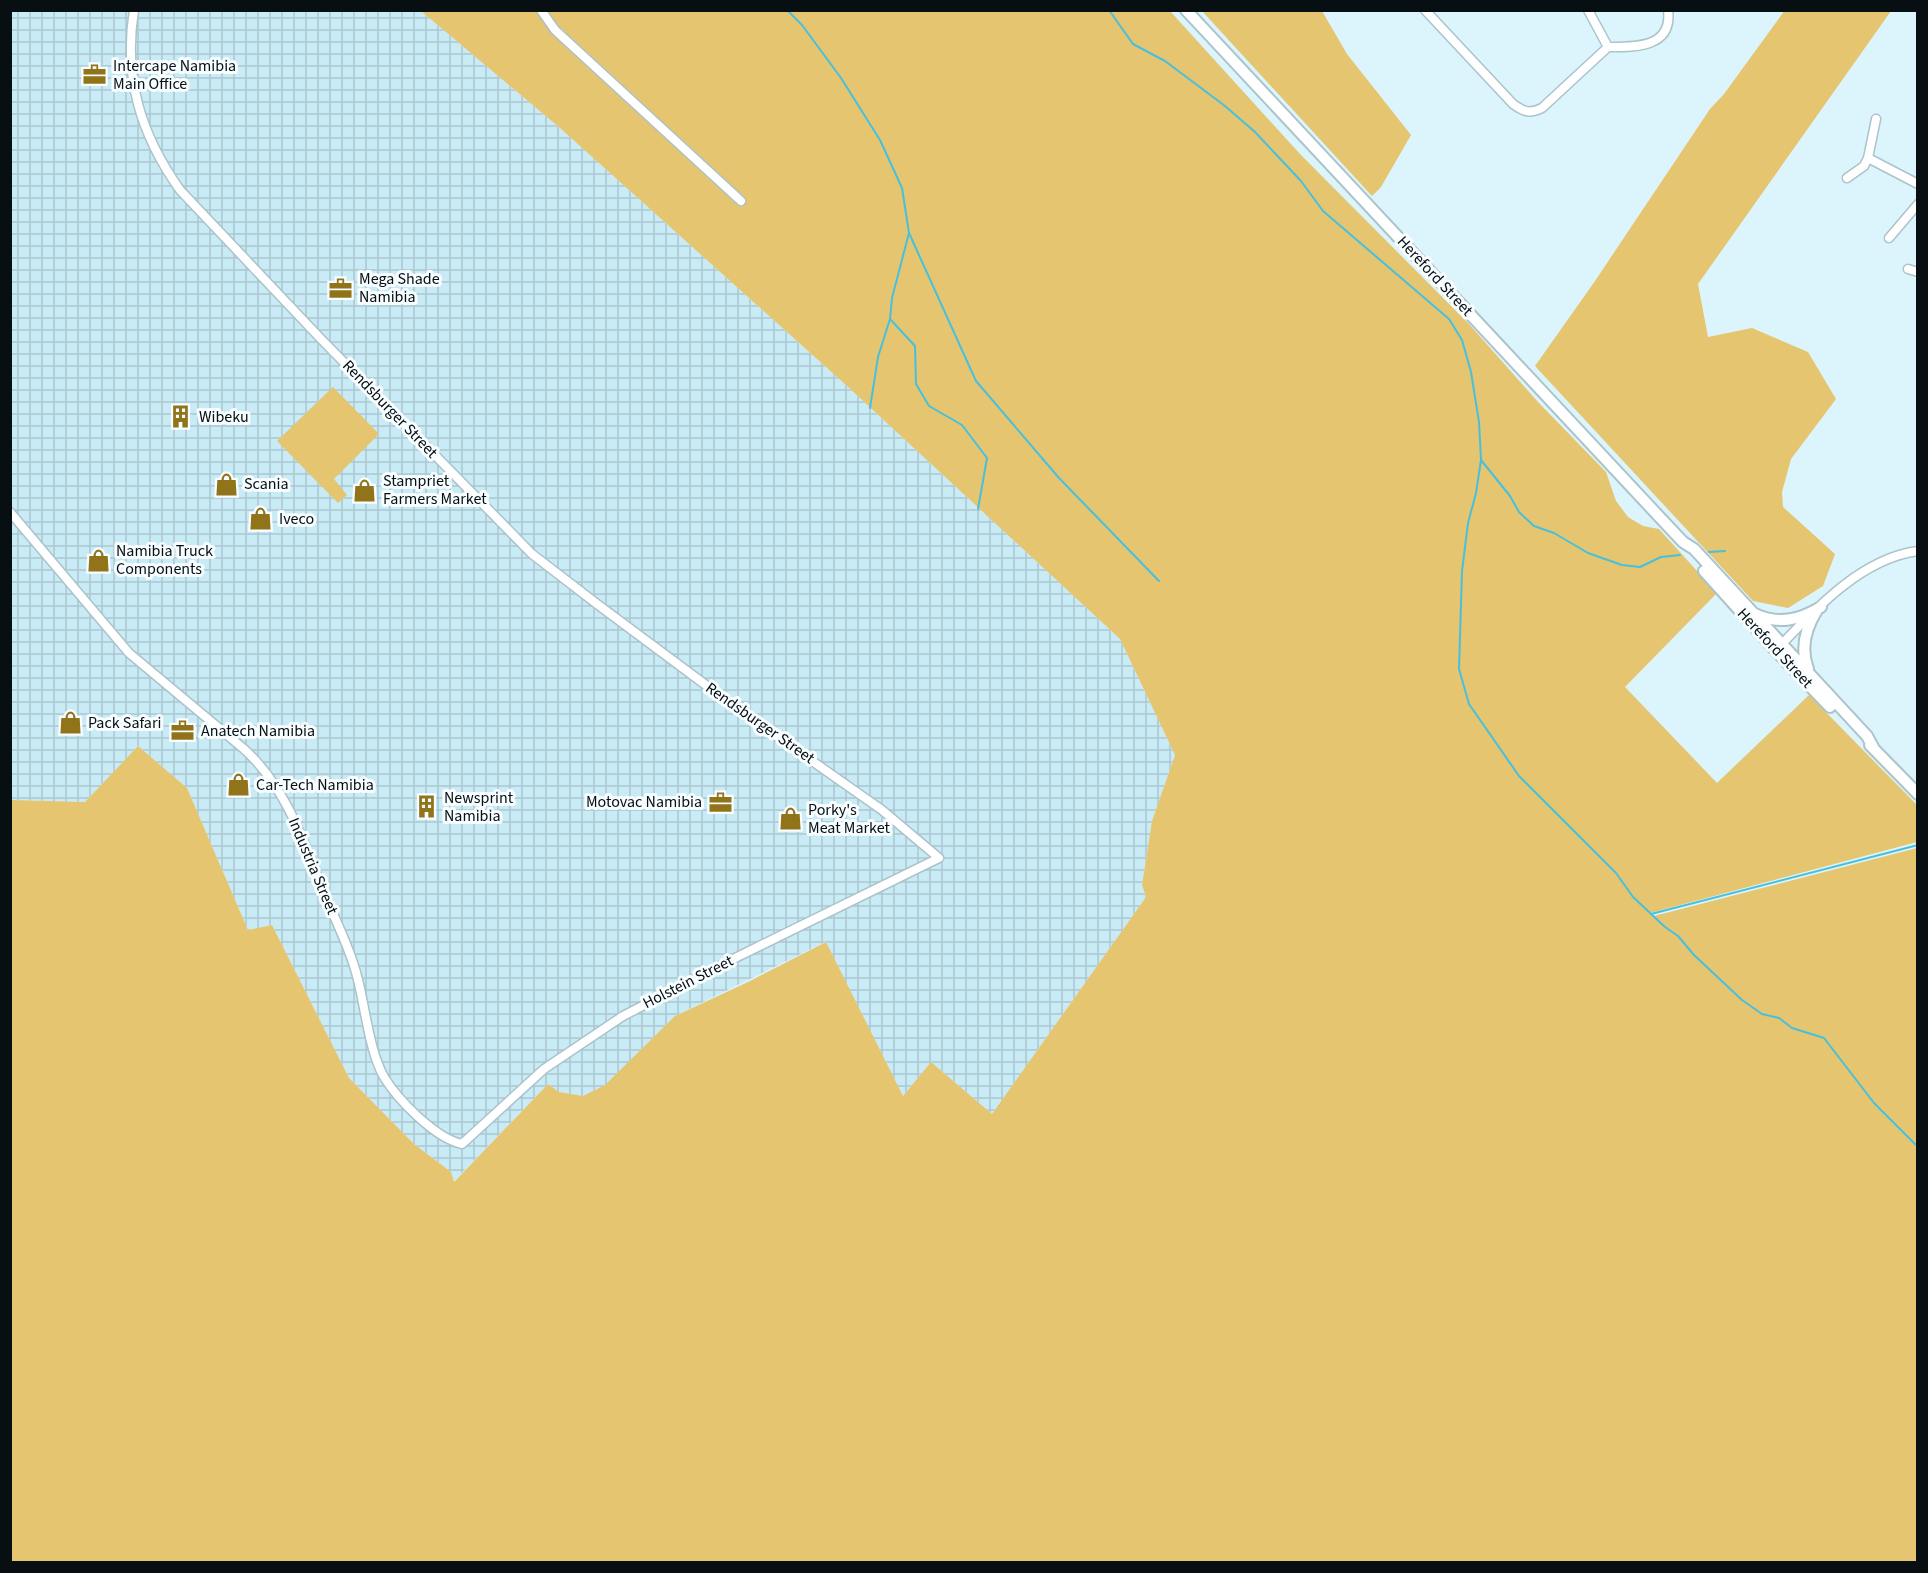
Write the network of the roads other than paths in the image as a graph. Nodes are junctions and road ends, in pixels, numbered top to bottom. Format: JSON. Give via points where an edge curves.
{"nodes":[{"id":1,"x":134,"y":10,"type":"edge"},
{"id":2,"x":541,"y":10,"type":"edge"},
{"id":3,"x":1186,"y":10,"type":"edge"},
{"id":4,"x":1425,"y":10,"type":"edge"},
{"id":5,"x":1588,"y":10,"type":"edge"},
{"id":6,"x":1668,"y":10,"type":"edge"},
{"id":7,"x":1608,"y":47,"type":"junction"},
{"id":8,"x":1876,"y":119,"type":"dead end"},
{"id":9,"x":1868,"y":158,"type":"junction"},
{"id":10,"x":1847,"y":178,"type":"dead end"},
{"id":11,"x":1917,"y":184,"type":"edge"},
{"id":12,"x":741,"y":201,"type":"dead end"},
{"id":13,"x":1917,"y":204,"type":"edge"},
{"id":14,"x":1888,"y":238,"type":"dead end"},
{"id":15,"x":10,"y":512,"type":"edge"},
{"id":16,"x":1683,"y":542,"type":"junction"},
{"id":17,"x":1917,"y":551,"type":"edge"},
{"id":18,"x":1819,"y":608,"type":"junction"},
{"id":19,"x":1750,"y":611,"type":"junction"},
{"id":20,"x":1779,"y":647,"type":"junction"},
{"id":21,"x":1811,"y":675,"type":"junction"},
{"id":22,"x":1873,"y":747,"type":"junction"},
{"id":23,"x":1917,"y":794,"type":"edge"},
{"id":24,"x":939,"y":858,"type":"joint"},
{"id":25,"x":462,"y":1144,"type":"joint"}],
"edges":[{"from":1,"to":24,"type":"street","name":"Rendsburger Street","via":[[130,64],[139,112],[166,171],[321,339],[532,554],[738,709],[882,810]]},
{"from":2,"to":12,"type":"street","via":[[555,30]]},
{"from":3,"to":16,"type":"main road","name":"Hereford Street"},
{"from":4,"to":7,"type":"street","via":[[1527,113],[1542,108]]},
{"from":5,"to":7,"type":"street"},
{"from":6,"to":7,"type":"street","via":[[1666,30],[1656,41],[1640,47]]},
{"from":8,"to":9,"type":"street"},
{"from":9,"to":10,"type":"street"},
{"from":9,"to":11,"type":"street"},
{"from":13,"to":14,"type":"street"},
{"from":15,"to":25,"type":"street","name":"Industria Street","via":[[129,652],[244,749],[271,778],[289,808],[352,960],[383,1075],[413,1112],[449,1141]]},
{"from":16,"to":19,"type":"main road","name":"Hereford Street","via":[[1694,549]]},
{"from":16,"to":20,"type":"main road","name":"Hereford Street","via":[[1689,554]]},
{"from":17,"to":18,"type":"street","via":[[1896,555],[1860,572]]},
{"from":18,"to":19,"type":"main road","via":[[1785,620],[1766,619]]},
{"from":18,"to":20,"type":"street"},
{"from":18,"to":21,"type":"main road","via":[[1804,639],[1804,658]]},
{"from":19,"to":20,"type":"main road","name":"Hereford Street"},
{"from":20,"to":21,"type":"main road","name":"Hereford Street"},
{"from":20,"to":22,"type":"main road","name":"Hereford Street"},
{"from":21,"to":22,"type":"main road","name":"Hereford Street"},
{"from":22,"to":23,"type":"main road","name":"Hereford Street"},
{"from":24,"to":25,"type":"street","name":"Holstein Street","via":[[623,1016],[544,1068]]}]}
